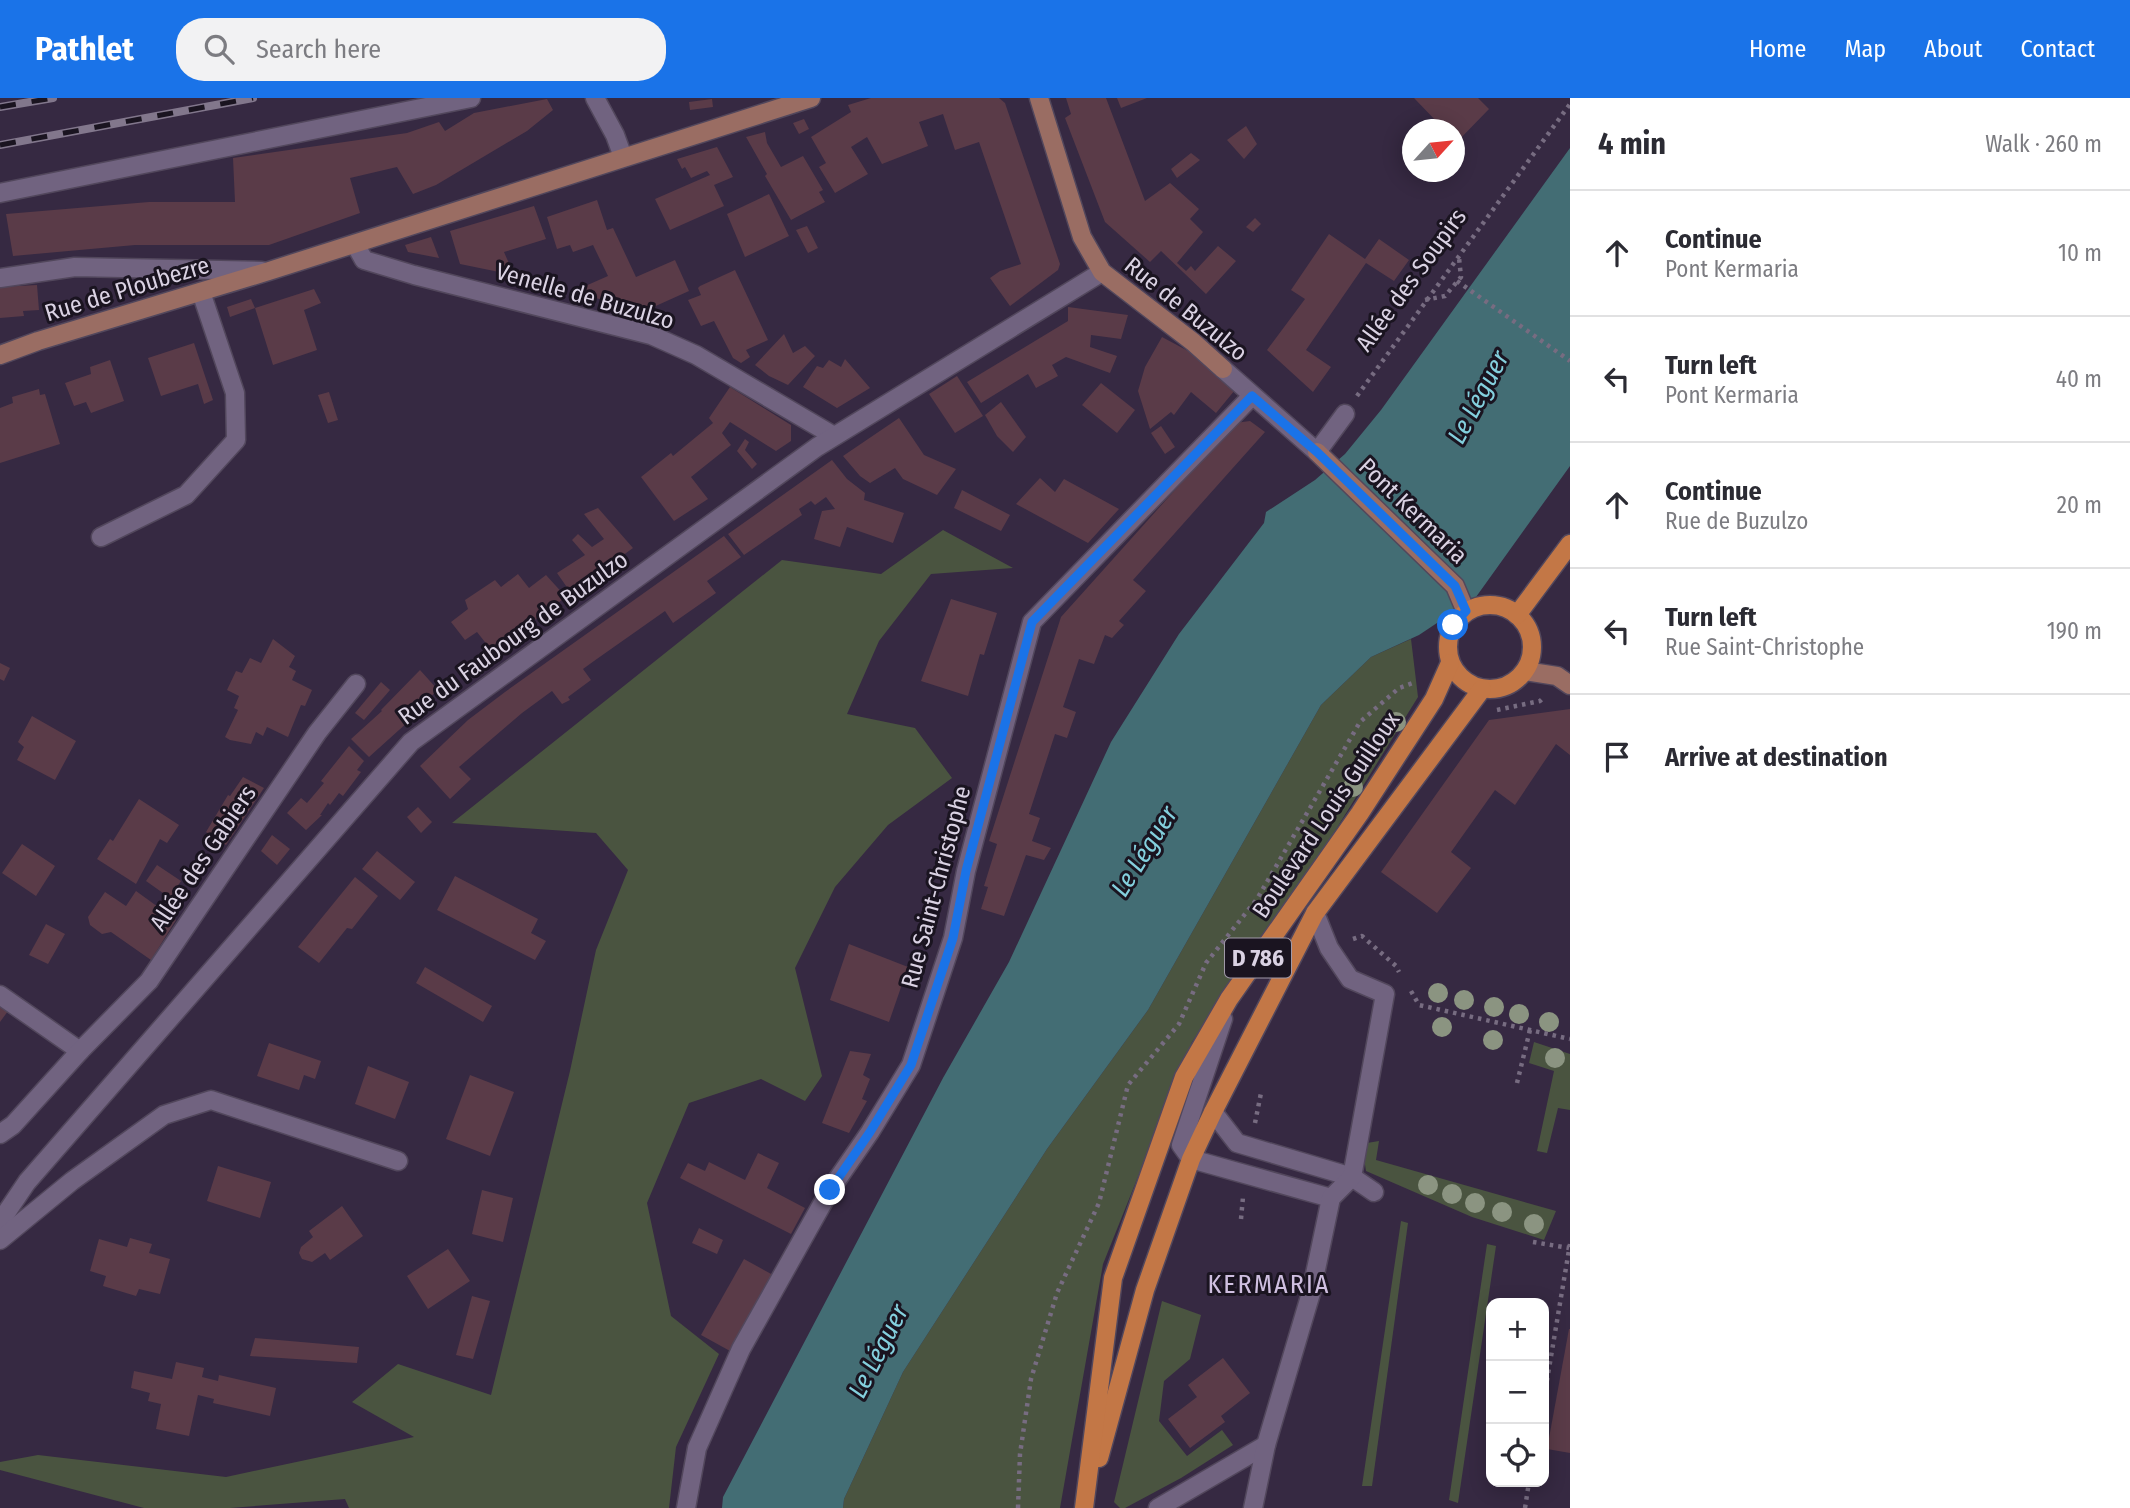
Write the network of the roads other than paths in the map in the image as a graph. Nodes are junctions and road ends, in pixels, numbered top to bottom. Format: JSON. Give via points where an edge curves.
{"nodes":[{"id":1,"x":471,"y":98,"type":"edge"},
{"id":2,"x":595,"y":98,"type":"edge"},
{"id":3,"x":811,"y":98,"type":"edge"},
{"id":4,"x":1039,"y":98,"type":"edge"},
{"id":5,"x":623,"y":157,"type":"junction"},
{"id":6,"x":0,"y":193,"type":"edge"},
{"id":7,"x":355,"y":244,"type":"junction"},
{"id":8,"x":269,"y":271,"type":"junction"},
{"id":9,"x":1102,"y":272,"type":"junction"},
{"id":10,"x":0,"y":278,"type":"edge"},
{"id":11,"x":201,"y":292,"type":"junction"},
{"id":12,"x":0,"y":355,"type":"edge"},
{"id":13,"x":1223,"y":369,"type":"joint"},
{"id":14,"x":1252,"y":396,"type":"junction"},
{"id":15,"x":1345,"y":414,"type":"road end"},
{"id":16,"x":834,"y":436,"type":"junction"},
{"id":17,"x":1317,"y":452,"type":"junction"},
{"id":18,"x":101,"y":537,"type":"dead end"},
{"id":19,"x":1570,"y":544,"type":"edge"},
{"id":20,"x":1466,"y":611,"type":"junction"},
{"id":21,"x":1517,"y":615,"type":"junction"},
{"id":22,"x":1450,"y":663,"type":"junction"},
{"id":23,"x":1525,"y":671,"type":"junction"},
{"id":24,"x":356,"y":684,"type":"dead end"},
{"id":25,"x":1570,"y":685,"type":"edge"},
{"id":26,"x":1482,"y":690,"type":"junction"},
{"id":27,"x":1315,"y":914,"type":"junction"},
{"id":28,"x":0,"y":995,"type":"edge"},
{"id":29,"x":1229,"y":999,"type":"junction"},
{"id":30,"x":80,"y":1051,"type":"junction"},
{"id":31,"x":1213,"y":1112,"type":"junction"},
{"id":32,"x":0,"y":1134,"type":"edge"},
{"id":33,"x":1191,"y":1159,"type":"junction"},
{"id":34,"x":398,"y":1161,"type":"dead end"},
{"id":35,"x":1352,"y":1177,"type":"junction"},
{"id":36,"x":1374,"y":1192,"type":"dead end"},
{"id":37,"x":1331,"y":1198,"type":"junction"},
{"id":38,"x":6,"y":1205,"type":"edge"},
{"id":39,"x":0,"y":1222,"type":"edge"},
{"id":40,"x":0,"y":1240,"type":"edge"},
{"id":41,"x":1266,"y":1445,"type":"junction"},
{"id":42,"x":686,"y":1508,"type":"edge"},
{"id":43,"x":1085,"y":1508,"type":"edge"},
{"id":44,"x":1157,"y":1508,"type":"edge"},
{"id":45,"x":1253,"y":1508,"type":"edge"}],
"edges":[{"from":1,"to":6,"type":"street"},
{"from":2,"to":5,"type":"street"},
{"from":3,"to":5,"type":"main road","name":"Rue de Ploubezre"},
{"from":4,"to":9,"type":"main road","name":"Rue de Buzulzo","via":[[1082,237]]},
{"from":5,"to":7,"type":"main road","name":"Rue de Ploubezre"},
{"from":7,"to":8,"type":"main road","name":"Rue de Ploubezre"},
{"from":7,"to":16,"type":"street","name":"Venelle de Buzulzo","via":[[365,260],[651,335],[696,355]]},
{"from":8,"to":10,"type":"street","via":[[75,267]]},
{"from":8,"to":11,"type":"main road","name":"Rue de Ploubezre"},
{"from":9,"to":13,"type":"main road","name":"Rue de Buzulzo"},
{"from":9,"to":16,"type":"street","name":"Rue du Faubourg de Buzulzo"},
{"from":11,"to":12,"type":"main road","name":"Rue de Ploubezre"},
{"from":11,"to":18,"type":"street","via":[[235,393],[236,440],[186,495]]},
{"from":13,"to":14,"type":"street","name":"Rue de Buzulzo"},
{"from":14,"to":17,"type":"street","name":"Rue de Buzulzo"},
{"from":14,"to":42,"type":"street","name":"Rue Saint-Christophe","via":[[1032,622],[966,871],[953,938],[911,1065],[830,1190],[741,1349],[697,1448]]},
{"from":15,"to":17,"type":"street"},
{"from":16,"to":38,"type":"street","name":"Rue du Faubourg de Buzulzo","via":[[411,742]]},
{"from":17,"to":20,"type":"main road","name":"Pont Kermaria","via":[[1455,586]]},
{"from":19,"to":21,"type":"main road"},
{"from":20,"to":21,"type":"main road","via":[[1495,604]]},
{"from":20,"to":22,"type":"main road","via":[[1453,625],[1447,644]]},
{"from":21,"to":23,"type":"main road","via":[[1529,631],[1532,645]]},
{"from":22,"to":26,"type":"main road","via":[[1468,685]]},
{"from":22,"to":29,"type":"main road","name":"Boulevard Louis Guilloux","number":"D 786","via":[[1434,699],[1360,813]]},
{"from":23,"to":25,"type":"main road","via":[[1557,676]]},
{"from":23,"to":26,"type":"main road","via":[[1499,689]]},
{"from":24,"to":30,"type":"street","name":"Allée des Gabiers","via":[[317,733],[149,981]]},
{"from":26,"to":27,"type":"main road","name":"Boulevard Louis Guilloux","number":"D 786"},
{"from":27,"to":31,"type":"main road","name":"Boulevard Louis Guilloux","number":"D 786"},
{"from":27,"to":35,"type":"street","via":[[1329,948],[1350,979],[1385,994]]},
{"from":28,"to":30,"type":"street"},
{"from":29,"to":33,"type":"street","via":[[1181,1145]]},
{"from":29,"to":43,"type":"main road","name":"Boulevard Louis Guilloux","number":"D 786","via":[[1184,1076],[1113,1278]]},
{"from":30,"to":32,"type":"street","name":"Allée des Gabiers"},
{"from":31,"to":33,"type":"main road","name":"Boulevard Louis Guilloux","number":"D 786"},
{"from":31,"to":35,"type":"street","via":[[1237,1143]]},
{"from":33,"to":37,"type":"street"},
{"from":33,"to":43,"type":"main road","name":"Boulevard Louis Guilloux","number":"D 786","via":[[1145,1290]]},
{"from":34,"to":40,"type":"street","via":[[211,1100],[164,1115]]},
{"from":35,"to":36,"type":"street"},
{"from":35,"to":37,"type":"street"},
{"from":37,"to":41,"type":"street","via":[[1311,1293]]},
{"from":38,"to":39,"type":"street","name":"Rue du Faubourg de Buzulzo"},
{"from":41,"to":44,"type":"street"},
{"from":41,"to":45,"type":"street"}]}
